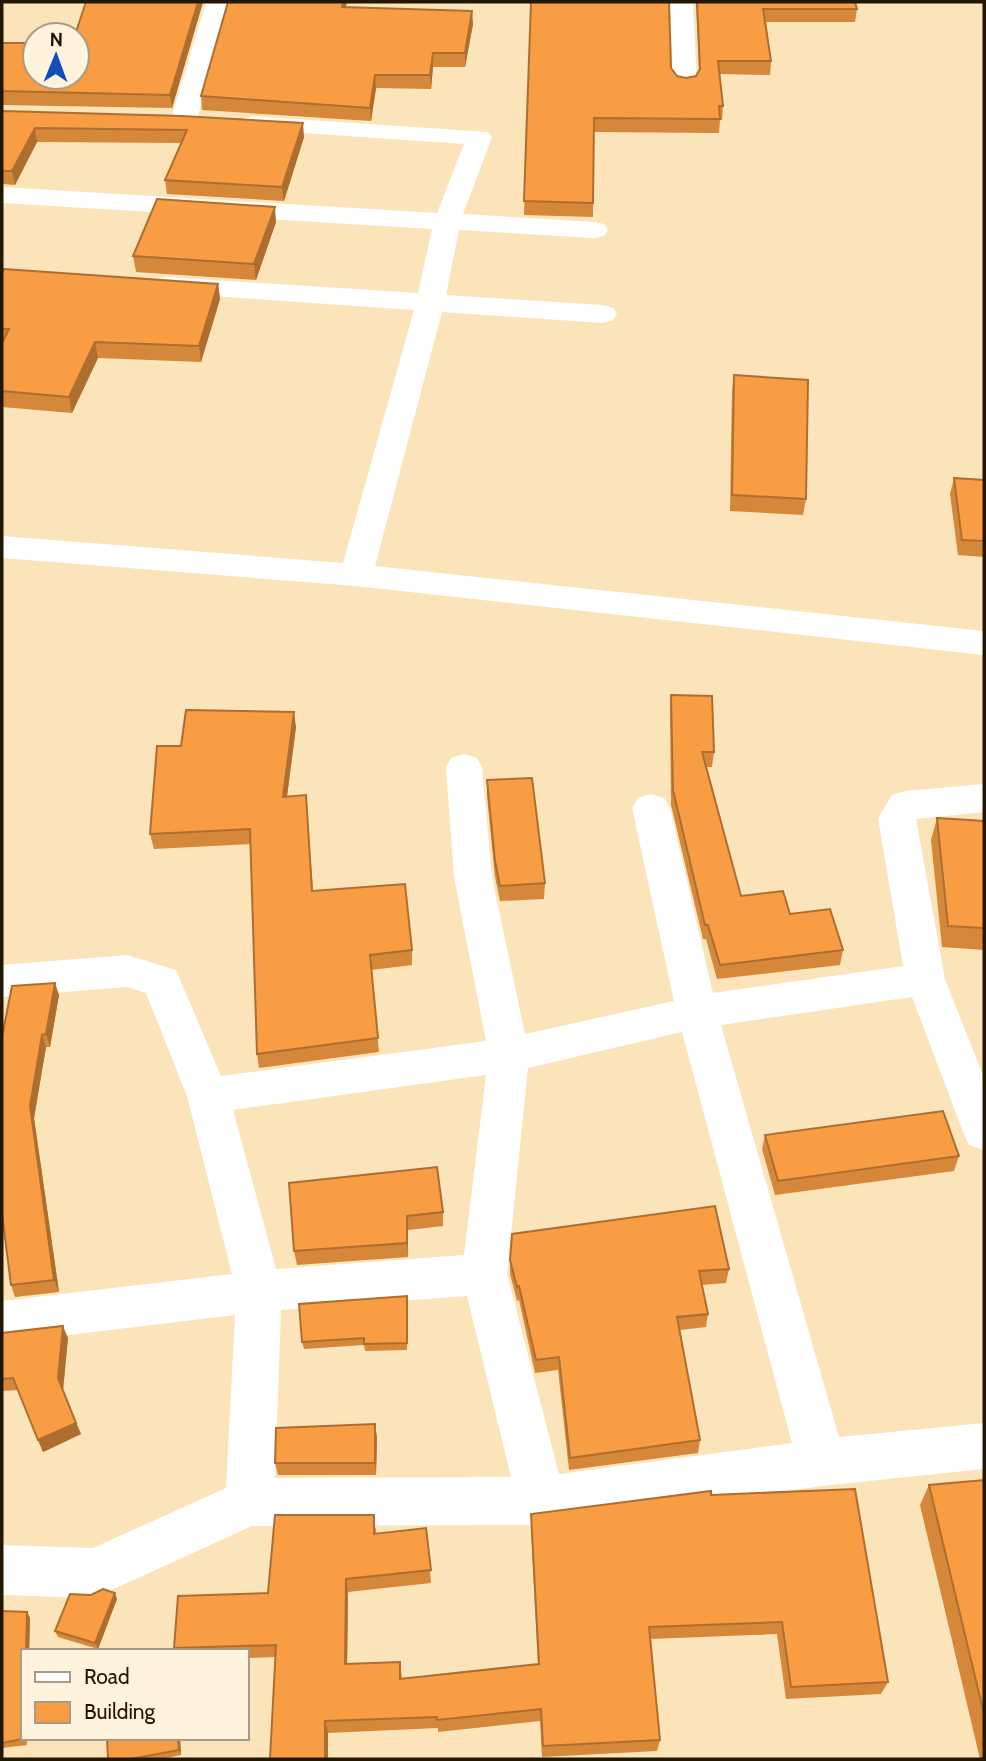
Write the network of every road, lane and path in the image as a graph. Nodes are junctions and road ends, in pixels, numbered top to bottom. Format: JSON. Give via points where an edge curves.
{"nodes":[{"id":1,"x":218,"y":2,"type":"edge"},
{"id":2,"x":681,"y":2,"type":"edge"},
{"id":3,"x":685,"y":82,"type":"edge"},
{"id":4,"x":158,"y":119,"type":"edge"},
{"id":5,"x":184,"y":120,"type":"junction"},
{"id":6,"x":2,"y":195,"type":"edge"},
{"id":7,"x":447,"y":221,"type":"junction"},
{"id":8,"x":594,"y":230,"type":"dead end"},
{"id":9,"x":140,"y":283,"type":"edge"},
{"id":10,"x":430,"y":302,"type":"junction"},
{"id":11,"x":603,"y":314,"type":"dead end"},
{"id":12,"x":2,"y":547,"type":"edge"},
{"id":13,"x":356,"y":575,"type":"junction"},
{"id":14,"x":984,"y":643,"type":"edge"},
{"id":15,"x":464,"y":767,"type":"dead end"},
{"id":16,"x":984,"y":798,"type":"edge"},
{"id":17,"x":651,"y":808,"type":"dead end"},
{"id":18,"x":925,"y":979,"type":"junction"},
{"id":19,"x":2,"y":981,"type":"edge"},
{"id":20,"x":697,"y":1012,"type":"junction"},
{"id":21,"x":509,"y":1055,"type":"junction"},
{"id":22,"x":208,"y":1096,"type":"junction"},
{"id":23,"x":984,"y":1132,"type":"edge"},
{"id":24,"x":484,"y":1274,"type":"junction"},
{"id":25,"x":259,"y":1292,"type":"junction"},
{"id":26,"x":2,"y":1322,"type":"edge"},
{"id":27,"x":984,"y":1446,"type":"edge"},
{"id":28,"x":822,"y":1462,"type":"junction"},
{"id":29,"x":541,"y":1501,"type":"junction"},
{"id":30,"x":250,"y":1502,"type":"junction"},
{"id":31,"x":2,"y":1570,"type":"edge"}],
"edges":[{"from":1,"to":5,"type":"street"},
{"from":2,"to":3,"type":"street"},
{"from":4,"to":5,"type":"street"},
{"from":5,"to":7,"type":"street","via":[[479,137]]},
{"from":6,"to":7,"type":"street"},
{"from":7,"to":8,"type":"street"},
{"from":7,"to":10,"type":"street"},
{"from":9,"to":10,"type":"street"},
{"from":10,"to":11,"type":"street"},
{"from":10,"to":13,"type":"street"},
{"from":12,"to":13,"type":"street"},
{"from":13,"to":14,"type":"street"},
{"from":15,"to":21,"type":"street","via":[[473,877]]},
{"from":16,"to":18,"type":"street","via":[[905,806],[897,818]]},
{"from":17,"to":20,"type":"street"},
{"from":18,"to":20,"type":"street"},
{"from":18,"to":23,"type":"street"},
{"from":19,"to":22,"type":"street","via":[[127,971],[162,981]]},
{"from":20,"to":21,"type":"street"},
{"from":20,"to":28,"type":"street"},
{"from":21,"to":22,"type":"street"},
{"from":21,"to":24,"type":"street"},
{"from":22,"to":25,"type":"street"},
{"from":24,"to":25,"type":"street"},
{"from":24,"to":29,"type":"street"},
{"from":25,"to":26,"type":"street"},
{"from":25,"to":30,"type":"street"},
{"from":27,"to":28,"type":"street"},
{"from":28,"to":29,"type":"street"},
{"from":29,"to":30,"type":"street"},
{"from":30,"to":31,"type":"street","via":[[94,1573]]}]}
